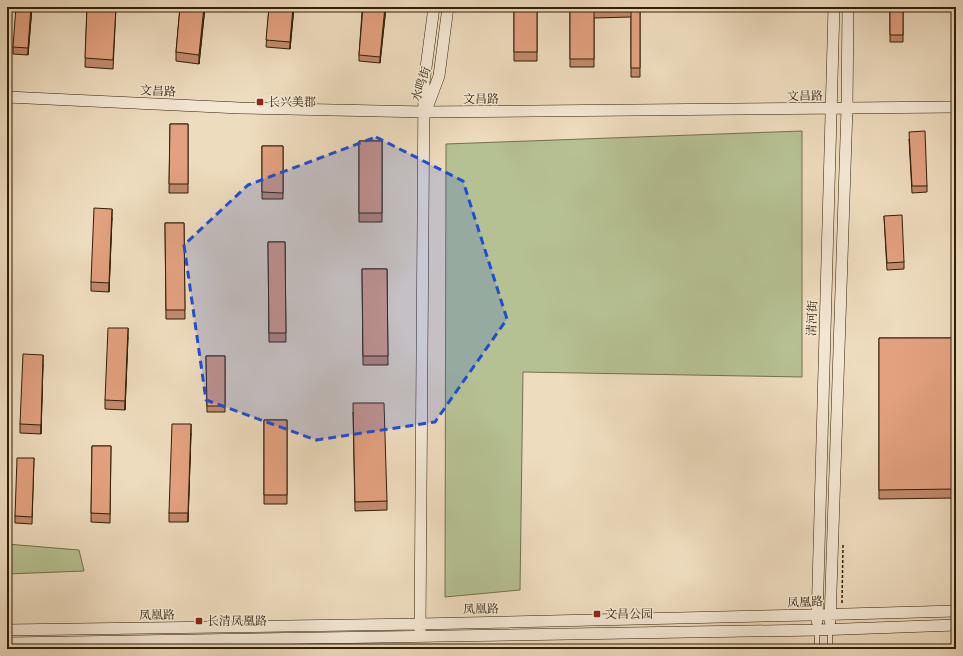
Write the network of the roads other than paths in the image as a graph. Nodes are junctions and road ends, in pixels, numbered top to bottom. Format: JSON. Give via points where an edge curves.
{"nodes":[{"id":1,"x":434,"y":7,"type":"edge"},
{"id":2,"x":448,"y":7,"type":"edge"},
{"id":3,"x":834,"y":7,"type":"edge"},
{"id":4,"x":848,"y":7,"type":"edge"},
{"id":5,"x":7,"y":97,"type":"edge"},
{"id":6,"x":956,"y":107,"type":"edge"},
{"id":7,"x":847,"y":108,"type":"junction"},
{"id":8,"x":831,"y":109,"type":"junction"},
{"id":9,"x":425,"y":112,"type":"junction"},
{"id":10,"x":956,"y":611,"type":"edge"},
{"id":11,"x":830,"y":614,"type":"junction"},
{"id":12,"x":817,"y":615,"type":"junction"},
{"id":13,"x":420,"y":624,"type":"junction"},
{"id":14,"x":956,"y":626,"type":"edge"},
{"id":15,"x":830,"y":629,"type":"junction"},
{"id":16,"x":7,"y":630,"type":"edge"},
{"id":17,"x":817,"y":630,"type":"junction"},
{"id":18,"x":420,"y":635,"type":"junction"},
{"id":19,"x":7,"y":643,"type":"edge"},
{"id":20,"x":817,"y":649,"type":"edge"},
{"id":21,"x":830,"y":649,"type":"edge"}],
"edges":[{"from":1,"to":9,"type":"main road","name":"水鸣街","via":[[424,83]]},
{"from":2,"to":9,"type":"main road","name":"水鸣街","via":[[439,76]]},
{"from":3,"to":8,"type":"main road","name":"清河街"},
{"from":4,"to":7,"type":"main road"},
{"from":5,"to":9,"type":"main road","name":"文昌路","via":[[240,108]]},
{"from":6,"to":7,"type":"main road","name":"文昌路"},
{"from":7,"to":8,"type":"main road","name":"文昌路"},
{"from":7,"to":11,"type":"main road"},
{"from":8,"to":9,"type":"main road","name":"文昌路"},
{"from":8,"to":12,"type":"main road","name":"清河街"},
{"from":9,"to":13,"type":"main road"},
{"from":10,"to":11,"type":"main road","name":"凤凰路"},
{"from":11,"to":12,"type":"main road","name":"凤凰路"},
{"from":11,"to":15,"type":"main road"},
{"from":12,"to":13,"type":"main road","name":"凤凰路"},
{"from":12,"to":17,"type":"main road","name":"清河街"},
{"from":13,"to":16,"type":"main road","name":"凤凰路"},
{"from":13,"to":18,"type":"main road"},
{"from":14,"to":15,"type":"main road","name":"凤凰路"},
{"from":15,"to":17,"type":"main road","name":"凤凰路"},
{"from":15,"to":21,"type":"lane"},
{"from":17,"to":18,"type":"main road","name":"凤凰路"},
{"from":17,"to":20,"type":"lane"},
{"from":18,"to":19,"type":"main road","name":"凤凰路"}]}
